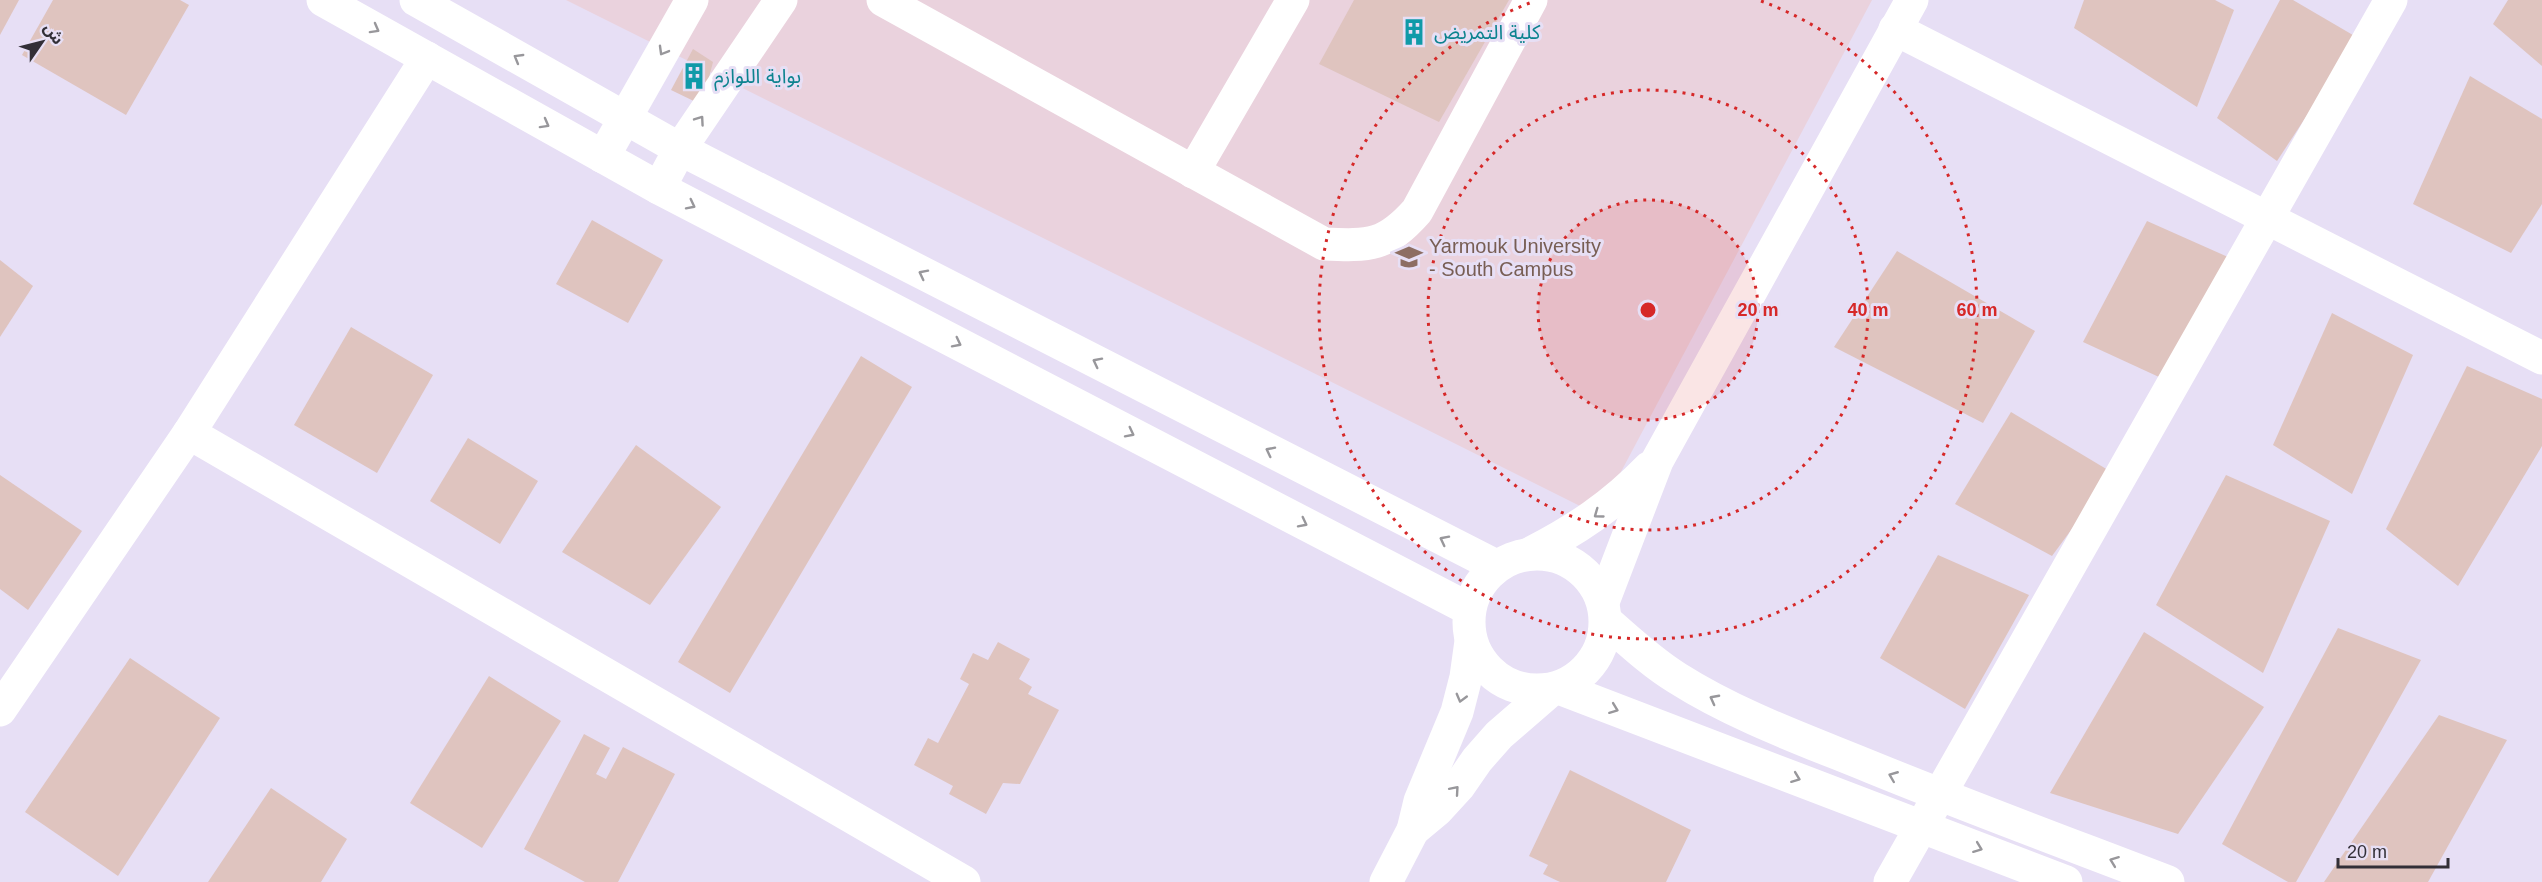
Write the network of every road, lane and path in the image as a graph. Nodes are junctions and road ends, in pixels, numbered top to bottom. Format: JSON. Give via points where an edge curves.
{"nodes":[{"id":1,"x":323,"y":0,"type":"edge"},
{"id":2,"x":416,"y":0,"type":"edge"},
{"id":3,"x":692,"y":0,"type":"edge"},
{"id":4,"x":781,"y":0,"type":"edge"},
{"id":5,"x":883,"y":0,"type":"edge"},
{"id":6,"x":1293,"y":0,"type":"edge"},
{"id":7,"x":1530,"y":0,"type":"edge"},
{"id":8,"x":1912,"y":0,"type":"edge"},
{"id":9,"x":2391,"y":0,"type":"edge"},
{"id":10,"x":1895,"y":29,"type":"junction"},
{"id":11,"x":427,"y":58,"type":"junction"},
{"id":12,"x":624,"y":118,"type":"junction"},
{"id":13,"x":680,"y":149,"type":"junction"},
{"id":14,"x":603,"y":157,"type":"junction"},
{"id":15,"x":1193,"y":172,"type":"junction"},
{"id":16,"x":659,"y":188,"type":"junction"},
{"id":17,"x":2269,"y":219,"type":"junction"},
{"id":18,"x":2542,"y":358,"type":"edge"},
{"id":19,"x":189,"y":433,"type":"junction"},
{"id":20,"x":1657,"y":461,"type":"junction"},
{"id":21,"x":1529,"y":554,"type":"junction"},
{"id":22,"x":1496,"y":567,"type":"junction"},
{"id":23,"x":1604,"y":611,"type":"junction"},
{"id":24,"x":1470,"y":625,"type":"junction"},
{"id":25,"x":1555,"y":689,"type":"junction"},
{"id":26,"x":0,"y":710,"type":"edge"},
{"id":27,"x":1938,"y":795,"type":"junction"},
{"id":28,"x":1921,"y":825,"type":"junction"},
{"id":29,"x":1413,"y":830,"type":"junction"},
{"id":30,"x":964,"y":882,"type":"edge"},
{"id":31,"x":1386,"y":882,"type":"edge"},
{"id":32,"x":1890,"y":882,"type":"edge"},
{"id":33,"x":2066,"y":882,"type":"edge"},
{"id":34,"x":2168,"y":882,"type":"edge"}],
"edges":[{"from":1,"to":11,"type":"street","one_way":true},
{"from":12,"to":2,"type":"street","one_way":true},
{"from":3,"to":12,"type":"street","one_way":true},
{"from":13,"to":4,"type":"street","one_way":true},
{"from":5,"to":15,"type":"street"},
{"from":6,"to":15,"type":"street"},
{"from":7,"to":15,"type":"street","via":[[1417,211],[1385,240],[1358,245],[1324,244]]},
{"from":8,"to":10,"type":"street"},
{"from":9,"to":17,"type":"street"},
{"from":10,"to":17,"type":"street"},
{"from":10,"to":20,"type":"street"},
{"from":11,"to":14,"type":"street","one_way":true},
{"from":11,"to":19,"type":"street"},
{"from":12,"to":13,"type":"street"},
{"from":12,"to":14,"type":"street"},
{"from":13,"to":16,"type":"street"},
{"from":22,"to":13,"type":"street","one_way":true},
{"from":14,"to":16,"type":"street"},
{"from":16,"to":24,"type":"street","one_way":true},
{"from":17,"to":18,"type":"street"},
{"from":17,"to":27,"type":"street"},
{"from":19,"to":26,"type":"street"},
{"from":19,"to":30,"type":"street"},
{"from":20,"to":21,"type":"street","one_way":true,"via":[[1598,515]]},
{"from":20,"to":23,"type":"street"},
{"from":21,"to":22,"type":"street"},
{"from":21,"to":23,"type":"street","via":[[1552,555],[1575,564],[1592,580]]},
{"from":22,"to":24,"type":"street","via":[[1479,585]]},
{"from":23,"to":25,"type":"street","via":[[1603,643],[1593,662],[1578,678]]},
{"from":27,"to":23,"type":"street","one_way":true,"via":[[1713,700],[1657,664]]},
{"from":24,"to":25,"type":"street","via":[[1482,664],[1501,681],[1526,690]]},
{"from":24,"to":29,"type":"street","one_way":true,"via":[[1466,677],[1457,712],[1420,801]]},
{"from":25,"to":28,"type":"street","one_way":true},
{"from":29,"to":25,"type":"street","one_way":true,"via":[[1459,786],[1499,735]]},
{"from":27,"to":28,"type":"street"},
{"from":34,"to":27,"type":"street","one_way":true},
{"from":28,"to":32,"type":"street"},
{"from":28,"to":33,"type":"street","one_way":true},
{"from":29,"to":31,"type":"street"}]}
